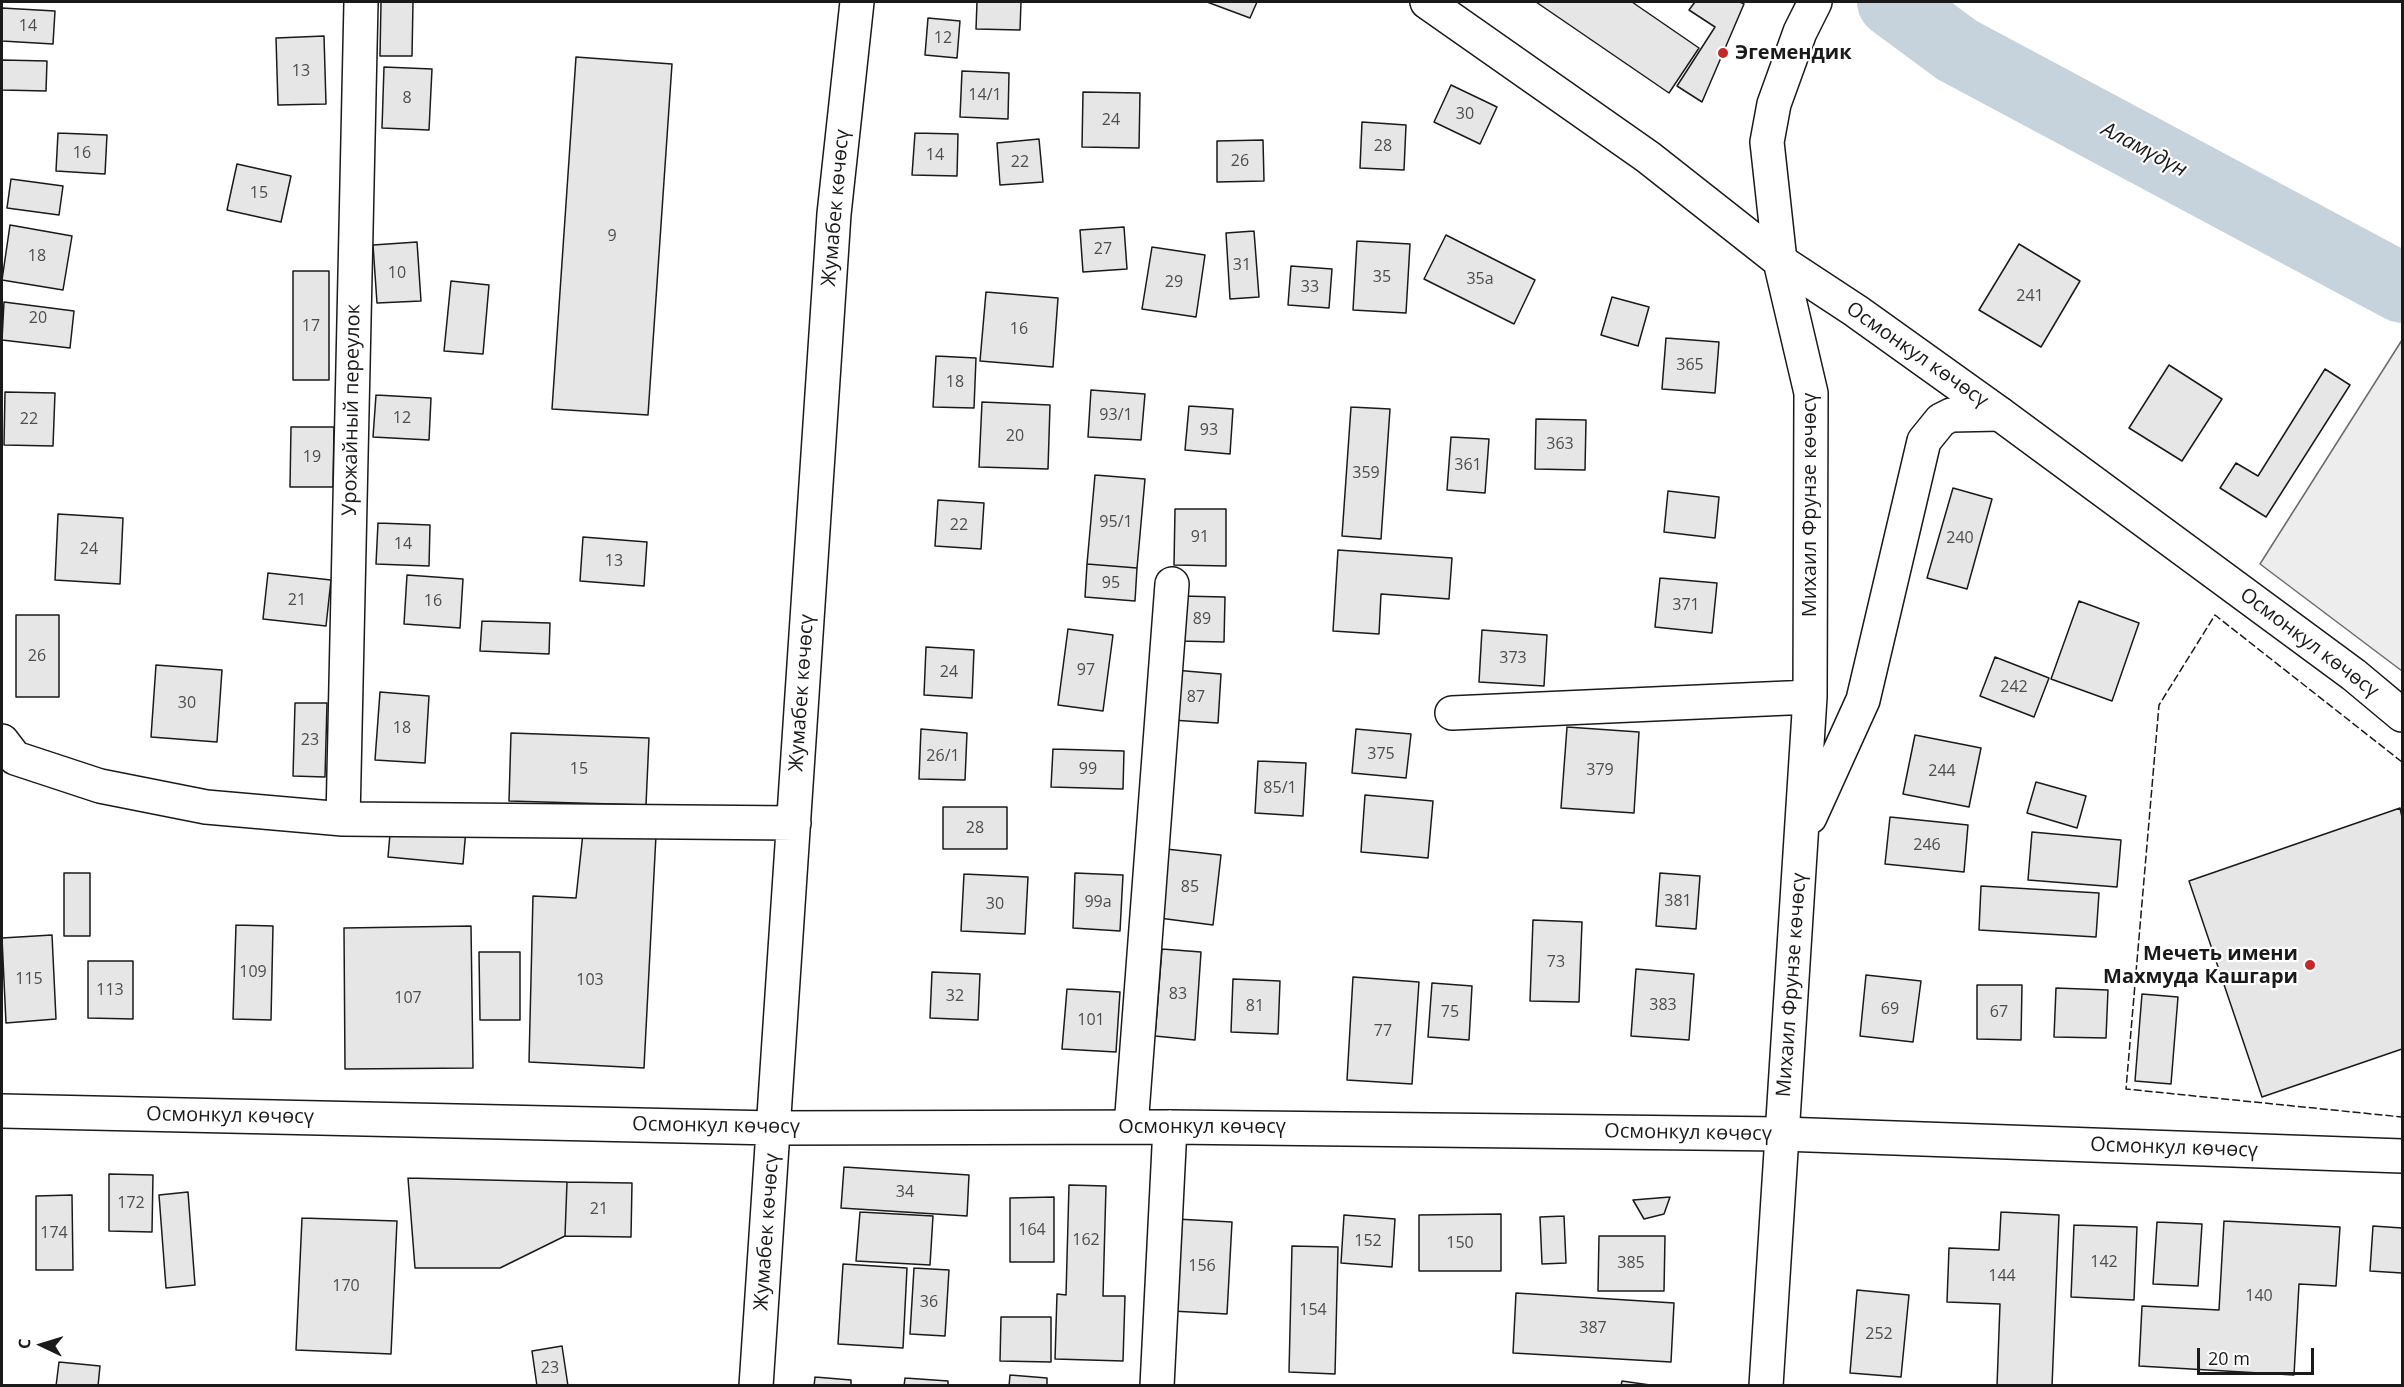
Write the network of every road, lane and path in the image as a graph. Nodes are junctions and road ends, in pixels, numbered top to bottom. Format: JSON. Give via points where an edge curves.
{"nodes":[{"id":1,"x":361,"y":2,"type":"edge"},
{"id":2,"x":857,"y":2,"type":"edge"},
{"id":3,"x":1427,"y":2,"type":"edge"},
{"id":4,"x":1815,"y":2,"type":"edge"},
{"id":5,"x":1780,"y":261,"type":"junction"},
{"id":6,"x":2000,"y":414,"type":"junction"},
{"id":7,"x":1172,"y":584,"type":"dead end"},
{"id":8,"x":1810,"y":697,"type":"junction"},
{"id":9,"x":1452,"y":713,"type":"dead end"},
{"id":10,"x":2403,"y":715,"type":"edge"},
{"id":11,"x":2,"y":741,"type":"edge"},
{"id":12,"x":343,"y":819,"type":"junction"},
{"id":13,"x":794,"y":823,"type":"junction"},
{"id":14,"x":1802,"y":835,"type":"junction"},
{"id":15,"x":2,"y":1111,"type":"edge"},
{"id":16,"x":1170,"y":1126,"type":"junction"},
{"id":17,"x":1131,"y":1127,"type":"junction"},
{"id":18,"x":774,"y":1128,"type":"junction"},
{"id":19,"x":1782,"y":1134,"type":"junction"},
{"id":20,"x":2403,"y":1156,"type":"edge"},
{"id":21,"x":756,"y":1386,"type":"edge"},
{"id":22,"x":1157,"y":1386,"type":"edge"},
{"id":23,"x":1766,"y":1386,"type":"edge"}],
"edges":[{"from":1,"to":12,"type":"street","name":"Урожайный переулок"},
{"from":2,"to":13,"type":"street","name":"Жумабек көчөсү","via":[[834,214]]},
{"from":3,"to":5,"type":"street","name":"Осмонкул көчөсү","via":[[1648,157]]},
{"from":4,"to":5,"type":"street","name":"Михаил Фрунзе көчөсү","via":[[1774,104],[1767,142]]},
{"from":5,"to":6,"type":"street","name":"Осмонкул көчөсү"},
{"from":5,"to":8,"type":"street","name":"Михаил Фрунзе көчөсү","via":[[1811,393]]},
{"from":6,"to":10,"type":"street","name":"Осмонкул көчөсү"},
{"from":6,"to":14,"type":"street","name":"Михаил Фрунзе көчөсү","via":[[1951,415],[1941,420],[1924,441],[1863,699]]},
{"from":7,"to":17,"type":"street"},
{"from":8,"to":9,"type":"street"},
{"from":8,"to":14,"type":"street","name":"Михаил Фрунзе көчөсү"},
{"from":11,"to":12,"type":"street","via":[[15,758],[100,786],[206,807]]},
{"from":12,"to":13,"type":"street"},
{"from":13,"to":18,"type":"street","name":"Жумабек көчөсү"},
{"from":14,"to":19,"type":"street","name":"Михаил Фрунзе көчөсү"},
{"from":15,"to":18,"type":"street","name":"Осмонкул көчөсү"},
{"from":16,"to":17,"type":"street","name":"Осмонкул көчөсү"},
{"from":16,"to":19,"type":"street","name":"Осмонкул көчөсү"},
{"from":16,"to":22,"type":"street"},
{"from":17,"to":18,"type":"street","name":"Осмонкул көчөсү"},
{"from":18,"to":21,"type":"street","name":"Жумабек көчөсү"},
{"from":19,"to":20,"type":"street","name":"Осмонкул көчөсү"},
{"from":19,"to":23,"type":"street","name":"Михаил Фрунзе көчөсү"}]}
